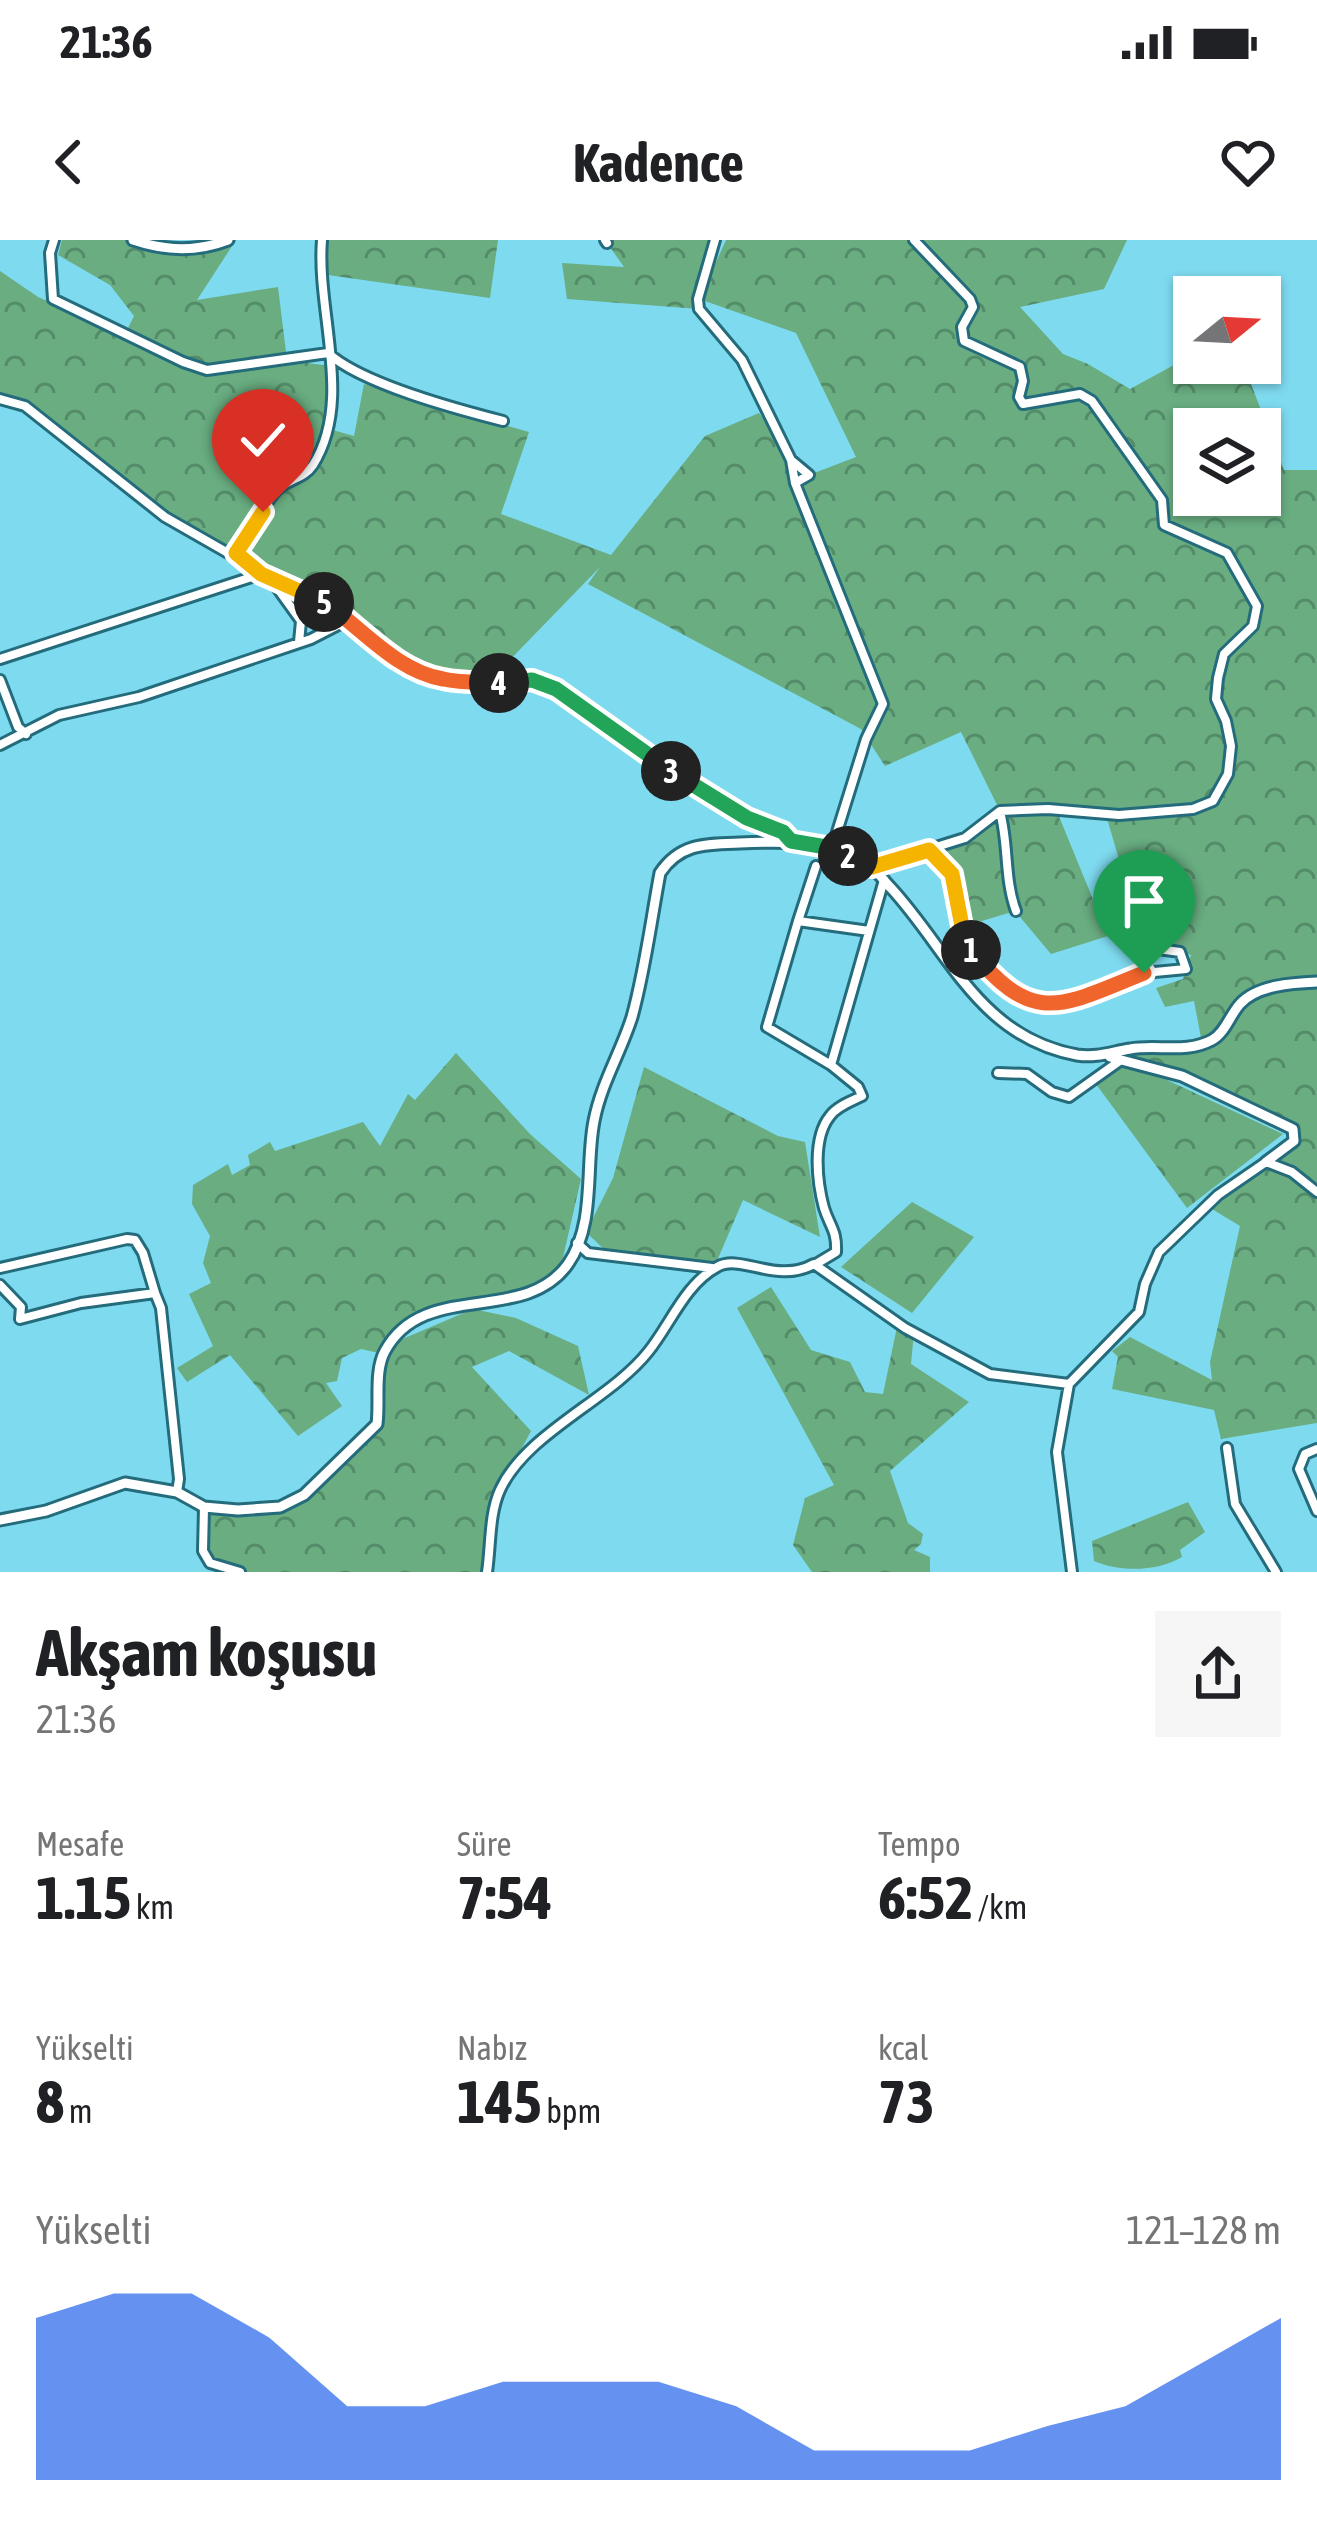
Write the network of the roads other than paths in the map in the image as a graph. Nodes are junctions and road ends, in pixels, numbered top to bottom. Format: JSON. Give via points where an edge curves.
{"nodes":[{"id":1,"x":54,"y":240,"type":"edge"},
{"id":2,"x":134,"y":240,"type":"edge"},
{"id":3,"x":228,"y":240,"type":"edge"},
{"id":4,"x":322,"y":240,"type":"edge"},
{"id":5,"x":715,"y":240,"type":"edge"},
{"id":6,"x":914,"y":240,"type":"edge"},
{"id":7,"x":328,"y":353,"type":"junction"},
{"id":8,"x":0,"y":399,"type":"edge"},
{"id":9,"x":503,"y":422,"type":"dead end"},
{"id":10,"x":791,"y":460,"type":"junction"},
{"id":11,"x":795,"y":483,"type":"junction"},
{"id":12,"x":236,"y":553,"type":"junction"},
{"id":13,"x":265,"y":576,"type":"junction"},
{"id":14,"x":348,"y":620,"type":"junction"},
{"id":15,"x":299,"y":643,"type":"junction"},
{"id":16,"x":0,"y":659,"type":"edge"},
{"id":17,"x":0,"y":680,"type":"edge"},
{"id":18,"x":26,"y":734,"type":"junction"},
{"id":19,"x":0,"y":745,"type":"edge"},
{"id":20,"x":1000,"y":811,"type":"junction"},
{"id":21,"x":791,"y":841,"type":"junction"},
{"id":22,"x":832,"y":848,"type":"junction"},
{"id":23,"x":929,"y":850,"type":"junction"},
{"id":24,"x":816,"y":866,"type":"dead end"},
{"id":25,"x":872,"y":867,"type":"junction"},
{"id":26,"x":884,"y":880,"type":"junction"},
{"id":27,"x":1016,"y":910,"type":"dead end"},
{"id":28,"x":798,"y":922,"type":"junction"},
{"id":29,"x":869,"y":931,"type":"junction"},
{"id":30,"x":1150,"y":948,"type":"dead end"},
{"id":31,"x":1317,"y":982,"type":"edge"},
{"id":32,"x":1105,"y":1057,"type":"junction"},
{"id":33,"x":1122,"y":1059,"type":"junction"},
{"id":34,"x":831,"y":1065,"type":"junction"},
{"id":35,"x":998,"y":1073,"type":"dead end"},
{"id":36,"x":1266,"y":1162,"type":"junction"},
{"id":37,"x":1317,"y":1192,"type":"edge"},
{"id":38,"x":577,"y":1243,"type":"junction"},
{"id":39,"x":588,"y":1253,"type":"junction"},
{"id":40,"x":571,"y":1260,"type":"junction"},
{"id":41,"x":814,"y":1264,"type":"junction"},
{"id":42,"x":0,"y":1268,"type":"edge"},
{"id":43,"x":714,"y":1268,"type":"junction"},
{"id":44,"x":0,"y":1285,"type":"edge"},
{"id":45,"x":154,"y":1293,"type":"junction"},
{"id":46,"x":1069,"y":1384,"type":"junction"},
{"id":47,"x":1227,"y":1448,"type":"dead end"},
{"id":48,"x":1317,"y":1450,"type":"edge"},
{"id":49,"x":177,"y":1492,"type":"junction"},
{"id":50,"x":204,"y":1507,"type":"junction"},
{"id":51,"x":1317,"y":1511,"type":"edge"},
{"id":52,"x":0,"y":1520,"type":"edge"},
{"id":53,"x":240,"y":1572,"type":"edge"},
{"id":54,"x":487,"y":1572,"type":"edge"},
{"id":55,"x":1072,"y":1572,"type":"edge"},
{"id":56,"x":1276,"y":1572,"type":"edge"}],
"edges":[{"from":1,"to":7,"type":"street","via":[[53,299],[183,362],[207,370]]},
{"from":2,"to":3,"type":"street","via":[[196,249]]},
{"from":4,"to":7,"type":"street"},
{"from":5,"to":10,"type":"street","via":[[699,309],[748,370]]},
{"from":6,"to":20,"type":"street","via":[[970,299],[964,341],[1020,367],[1023,404],[1079,394],[1092,400],[1162,500],[1164,525],[1227,553],[1257,606],[1253,626],[1224,654],[1218,678],[1231,746],[1213,801],[1119,815]]},
{"from":7,"to":9,"type":"street","via":[[344,368]]},
{"from":7,"to":12,"type":"street","via":[[333,413],[314,464],[276,492]]},
{"from":8,"to":12,"type":"street","via":[[25,406],[184,530]]},
{"from":10,"to":11,"type":"street"},
{"from":10,"to":11,"type":"street","via":[[809,475]]},
{"from":11,"to":22,"type":"street","via":[[883,704]]},
{"from":12,"to":13,"type":"street"},
{"from":13,"to":14,"type":"street"},
{"from":13,"to":15,"type":"street","via":[[301,621]]},
{"from":13,"to":16,"type":"street"},
{"from":14,"to":15,"type":"street"},
{"from":14,"to":21,"type":"street","via":[[384,652],[440,679],[532,680],[556,689],[704,794]]},
{"from":15,"to":18,"type":"street","via":[[59,715]]},
{"from":17,"to":18,"type":"street"},
{"from":18,"to":19,"type":"street"},
{"from":20,"to":23,"type":"street","via":[[965,838]]},
{"from":20,"to":27,"type":"street"},
{"from":21,"to":22,"type":"street"},
{"from":21,"to":38,"type":"street","via":[[691,846],[660,873],[632,1015],[596,1112]]},
{"from":22,"to":25,"type":"street"},
{"from":23,"to":25,"type":"street"},
{"from":23,"to":30,"type":"street","via":[[952,874],[965,942],[994,979],[1043,1005],[1063,1005],[1144,973],[1186,969],[1180,952]]},
{"from":24,"to":28,"type":"street"},
{"from":25,"to":26,"type":"street"},
{"from":26,"to":29,"type":"street"},
{"from":26,"to":32,"type":"street","via":[[993,1015],[1051,1048]]},
{"from":28,"to":29,"type":"street"},
{"from":28,"to":34,"type":"street","via":[[767,1027]]},
{"from":29,"to":34,"type":"street"},
{"from":31,"to":32,"type":"street","via":[[1242,1000],[1210,1041]]},
{"from":32,"to":33,"type":"street"},
{"from":33,"to":35,"type":"street","via":[[1069,1097],[1027,1074]]},
{"from":33,"to":36,"type":"street","via":[[1182,1076],[1293,1129],[1294,1141]]},
{"from":34,"to":41,"type":"street","via":[[862,1096],[825,1125],[818,1171],[836,1252]]},
{"from":36,"to":37,"type":"street"},
{"from":36,"to":46,"type":"street","via":[[1159,1252],[1139,1312]]},
{"from":38,"to":39,"type":"street"},
{"from":38,"to":40,"type":"street"},
{"from":39,"to":40,"type":"street"},
{"from":39,"to":43,"type":"street"},
{"from":40,"to":50,"type":"street","via":[[539,1289],[452,1305],[399,1333],[383,1353],[377,1424],[304,1495],[280,1507]]},
{"from":41,"to":43,"type":"street","via":[[786,1273],[726,1262]]},
{"from":41,"to":46,"type":"street","via":[[905,1328],[990,1374]]},
{"from":42,"to":45,"type":"street","via":[[134,1240]]},
{"from":43,"to":54,"type":"street","via":[[646,1356],[557,1427],[500,1489]]},
{"from":44,"to":45,"type":"street","via":[[21,1307],[20,1319]]},
{"from":45,"to":49,"type":"street"},
{"from":46,"to":55,"type":"street","via":[[1057,1452]]},
{"from":47,"to":56,"type":"street","via":[[1234,1504]]},
{"from":48,"to":51,"type":"street","via":[[1304,1454],[1299,1469]]},
{"from":49,"to":50,"type":"street"},
{"from":49,"to":52,"type":"street","via":[[125,1483]]},
{"from":50,"to":53,"type":"street","via":[[203,1551],[210,1563]]}]}
